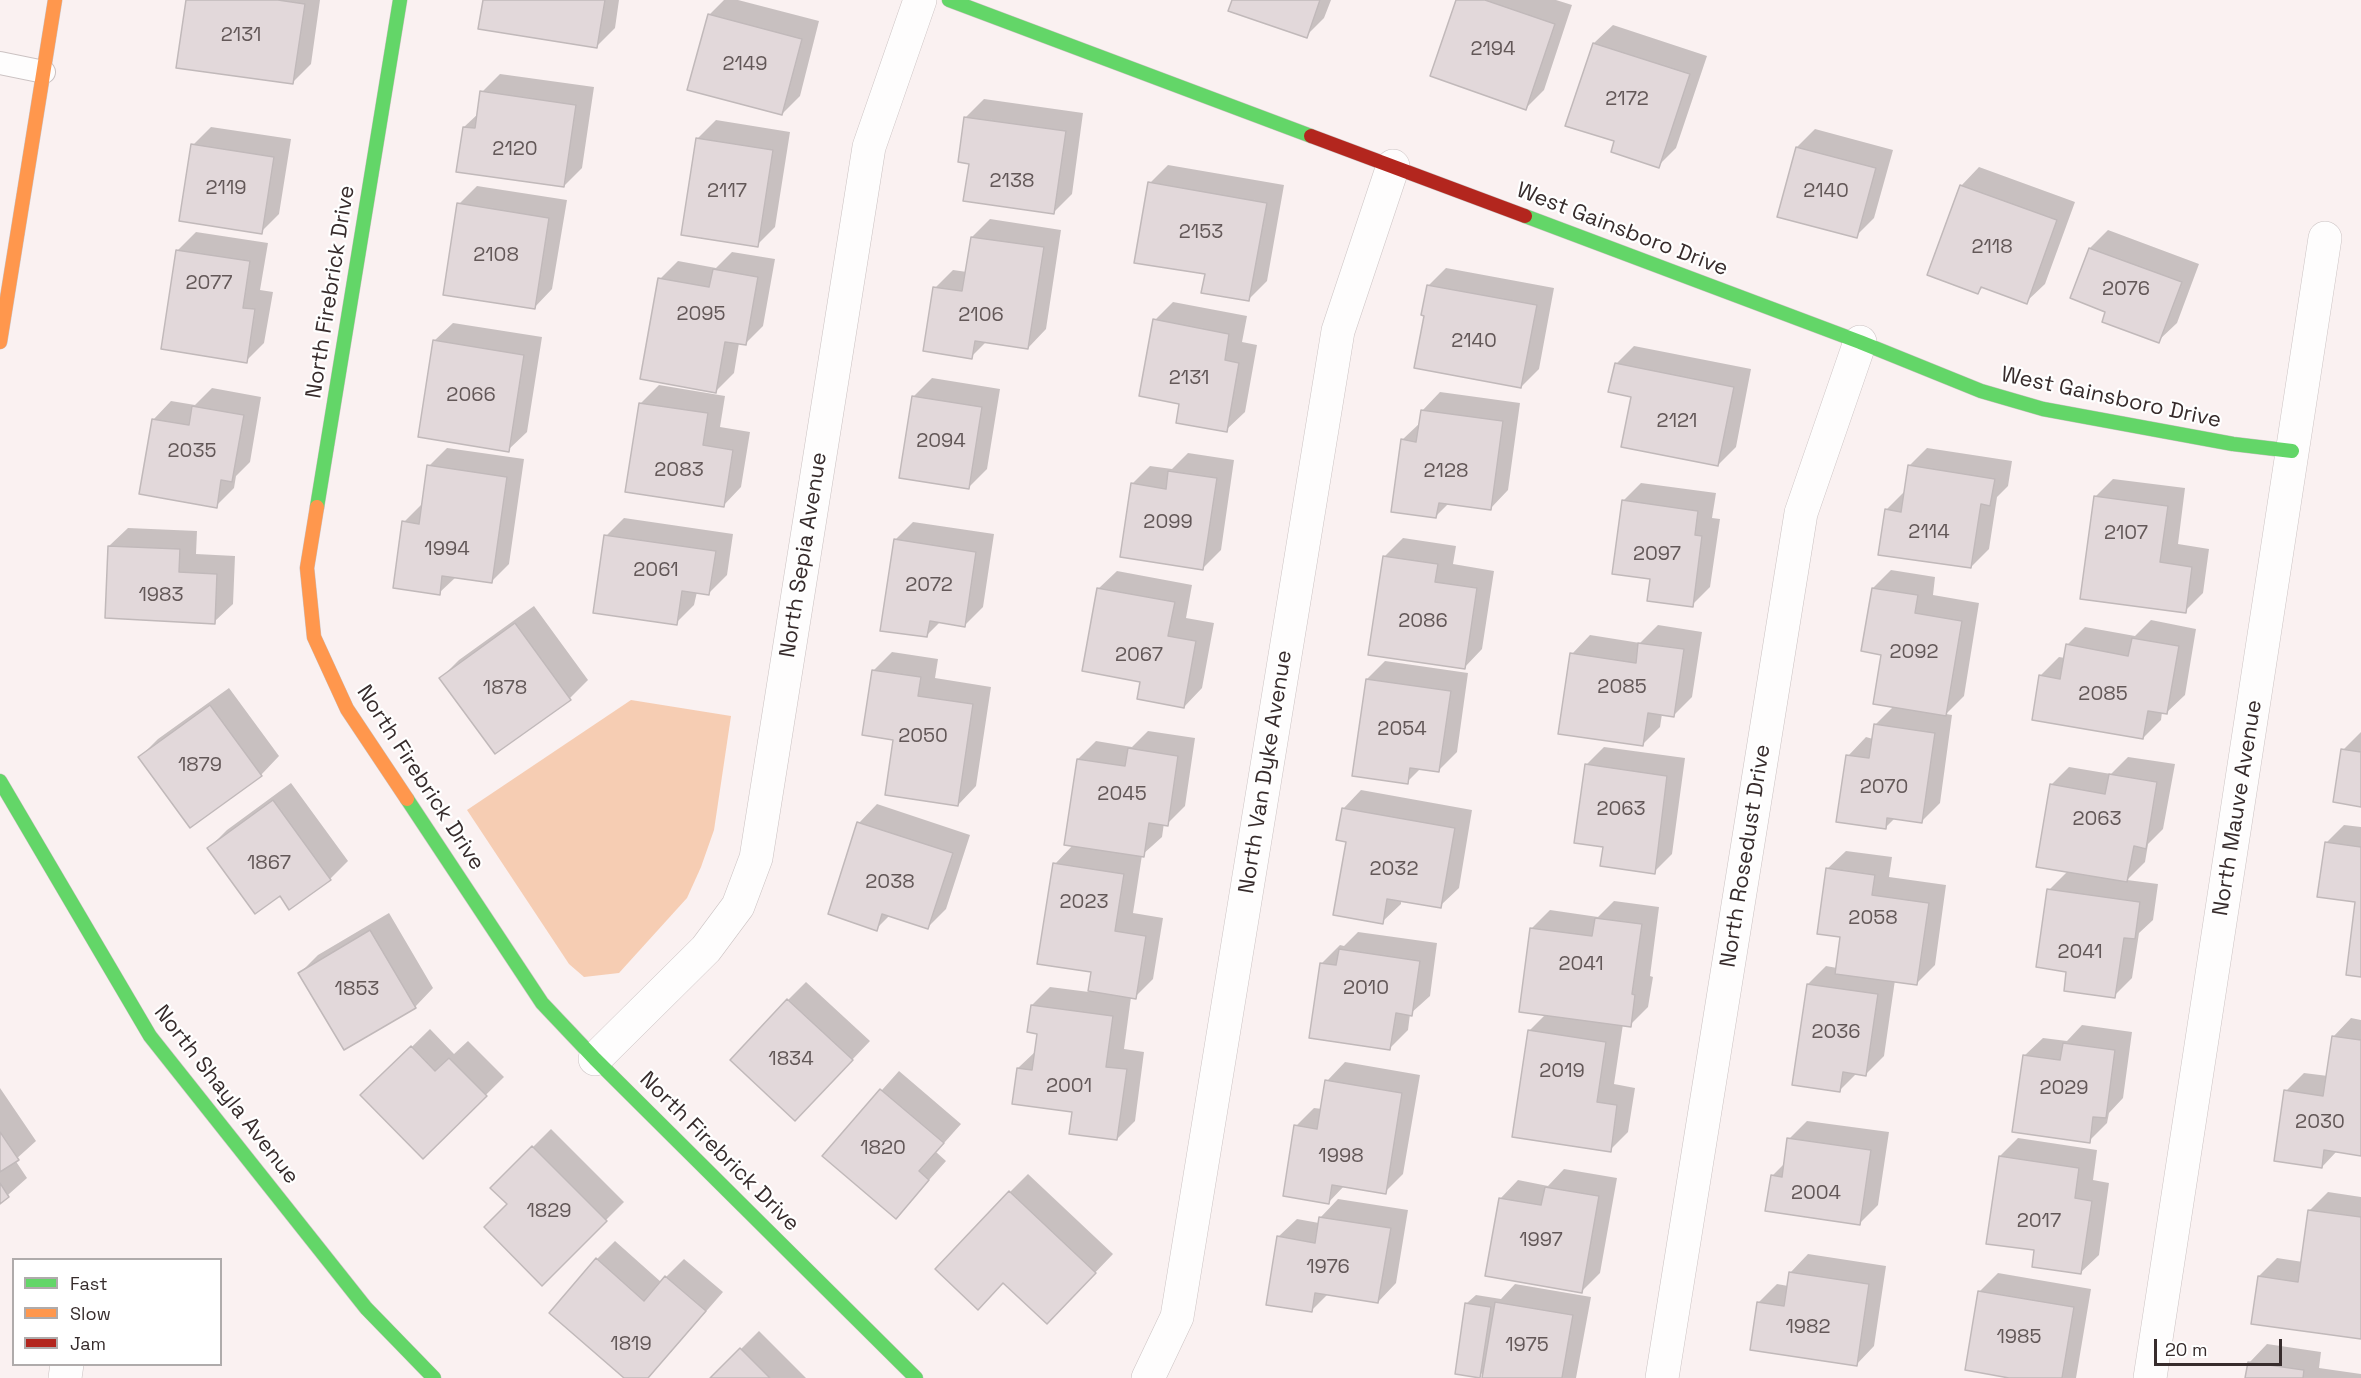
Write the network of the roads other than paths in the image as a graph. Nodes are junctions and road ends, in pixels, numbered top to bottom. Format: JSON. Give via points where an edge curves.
{"nodes":[{"id":1,"x":56,"y":0,"type":"edge"},
{"id":2,"x":400,"y":0,"type":"edge"},
{"id":3,"x":920,"y":0,"type":"edge"},
{"id":4,"x":949,"y":0,"type":"edge"},
{"id":5,"x":0,"y":63,"type":"edge"},
{"id":6,"x":44,"y":72,"type":"junction"},
{"id":7,"x":1393,"y":166,"type":"junction"},
{"id":8,"x":2325,"y":238,"type":"dead end"},
{"id":9,"x":0,"y":342,"type":"edge"},
{"id":10,"x":1860,"y":342,"type":"junction"},
{"id":11,"x":2292,"y":451,"type":"junction"},
{"id":12,"x":0,"y":781,"type":"edge"},
{"id":13,"x":595,"y":1059,"type":"junction"},
{"id":14,"x":434,"y":1378,"type":"edge"},
{"id":15,"x":916,"y":1378,"type":"edge"},
{"id":16,"x":1148,"y":1378,"type":"edge"},
{"id":17,"x":1662,"y":1378,"type":"edge"},
{"id":18,"x":2150,"y":1378,"type":"edge"}],
"edges":[{"from":1,"to":6,"type":"street"},
{"from":2,"to":13,"type":"street","name":"North Firebrick Drive","via":[[308,568],[314,636],[347,709],[542,1003]]},
{"from":3,"to":13,"type":"street","name":"North Sepia Avenue","via":[[869,147],[756,858],[738,906],[706,949]]},
{"from":4,"to":7,"type":"street","name":"West Gainsboro Drive"},
{"from":5,"to":6,"type":"lane"},
{"from":6,"to":9,"type":"street"},
{"from":7,"to":10,"type":"street","name":"West Gainsboro Drive"},
{"from":7,"to":16,"type":"street","name":"North Van Dyke Avenue","via":[[1338,331],[1177,1317]]},
{"from":8,"to":11,"type":"street","name":"North Mauve Avenue"},
{"from":10,"to":11,"type":"street","name":"West Gainsboro Drive","via":[[1981,392],[2043,409]]},
{"from":10,"to":17,"type":"street","name":"North Rosedust Drive","via":[[1801,513]]},
{"from":11,"to":18,"type":"street","name":"North Mauve Avenue"},
{"from":12,"to":14,"type":"street","name":"North Shayla Avenue","via":[[150,1036],[366,1308]]},
{"from":13,"to":15,"type":"street","name":"North Firebrick Drive"}]}
